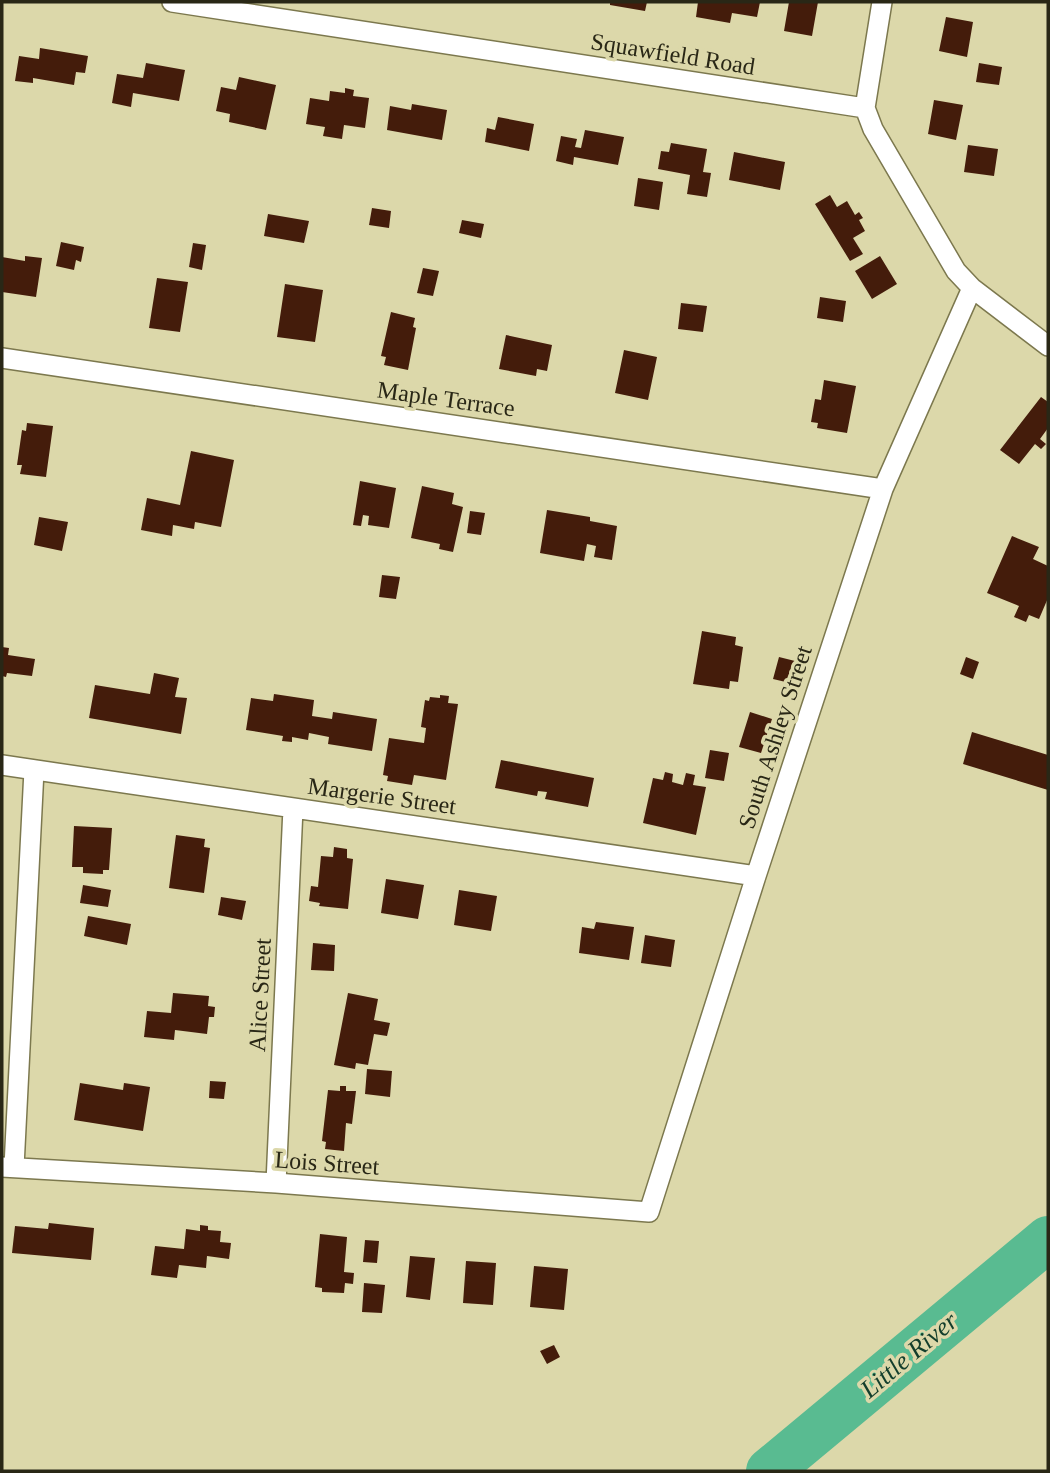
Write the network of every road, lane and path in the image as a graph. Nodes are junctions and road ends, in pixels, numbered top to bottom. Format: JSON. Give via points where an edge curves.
{"nodes":[{"id":1,"x":172,"y":2,"type":"edge"},
{"id":2,"x":882,"y":2,"type":"edge"},
{"id":3,"x":865,"y":108,"type":"junction"},
{"id":4,"x":972,"y":288,"type":"junction"},
{"id":5,"x":1048,"y":346,"type":"edge"},
{"id":6,"x":2,"y":358,"type":"edge"},
{"id":7,"x":883,"y":489,"type":"junction"},
{"id":8,"x":2,"y":765,"type":"edge"},
{"id":9,"x":34,"y":770,"type":"junction"},
{"id":10,"x":293,"y":808,"type":"junction"},
{"id":11,"x":756,"y":876,"type":"junction"},
{"id":12,"x":8,"y":1167,"type":"edge"},
{"id":13,"x":276,"y":1183,"type":"junction"},
{"id":14,"x":649,"y":1212,"type":"joint"}],
"edges":[{"from":1,"to":3,"type":"street","name":"Squawfield Road"},
{"from":2,"to":3,"type":"street"},
{"from":3,"to":4,"type":"street","via":[[956,271]]},
{"from":4,"to":5,"type":"street"},
{"from":4,"to":7,"type":"street","name":"South Ashley Street"},
{"from":6,"to":7,"type":"street","name":"Maple Terrace"},
{"from":7,"to":11,"type":"street","name":"South Ashley Street"},
{"from":8,"to":9,"type":"street","name":"Margerie Street"},
{"from":9,"to":10,"type":"street","name":"Margerie Street"},
{"from":9,"to":12,"type":"street"},
{"from":10,"to":11,"type":"street","name":"Margerie Street"},
{"from":10,"to":13,"type":"street","name":"Alice Street"},
{"from":11,"to":14,"type":"street","name":"South Ashley Street"},
{"from":12,"to":13,"type":"street","name":"Lois Street"},
{"from":13,"to":14,"type":"street","name":"Lois Street"}]}
